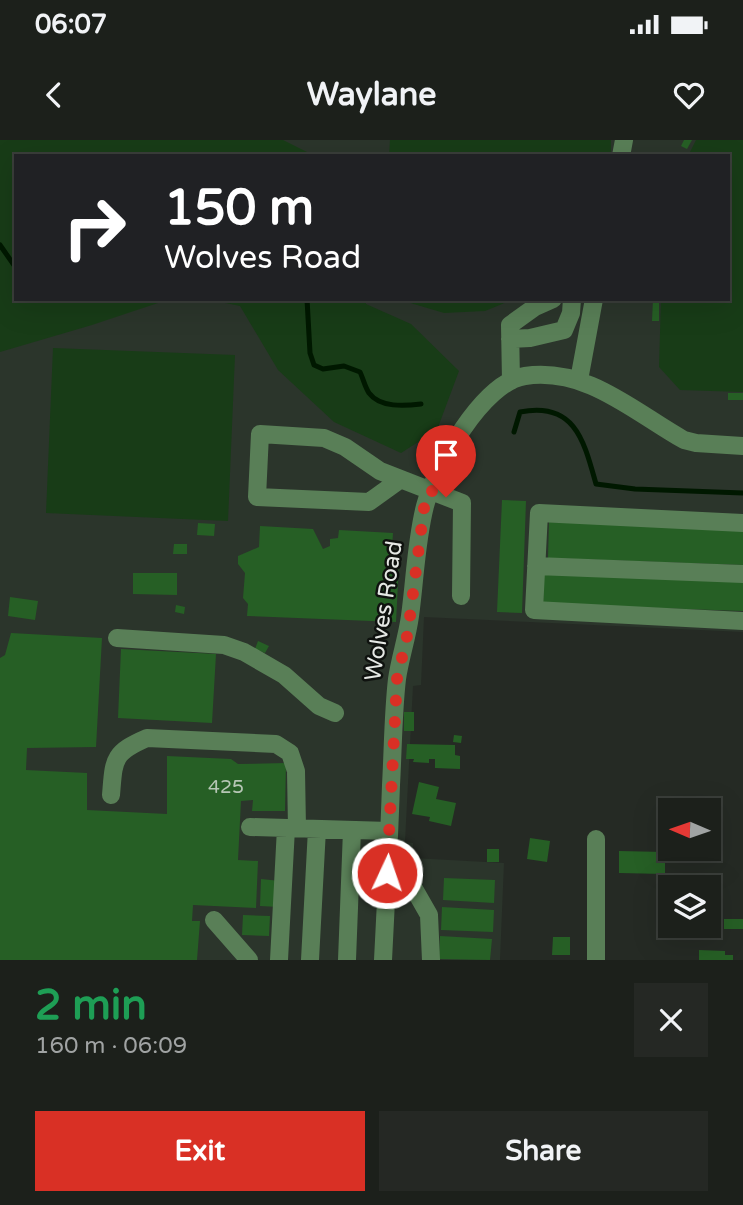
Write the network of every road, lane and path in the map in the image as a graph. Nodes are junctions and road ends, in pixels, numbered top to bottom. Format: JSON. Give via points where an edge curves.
{"nodes":[{"id":1,"x":548,"y":301,"type":"edge"},
{"id":2,"x":572,"y":301,"type":"edge"},
{"id":3,"x":594,"y":301,"type":"edge"},
{"id":4,"x":510,"y":339,"type":"junction"},
{"id":5,"x":579,"y":380,"type":"junction"},
{"id":6,"x":511,"y":381,"type":"junction"},
{"id":7,"x":743,"y":446,"type":"edge"},
{"id":8,"x":401,"y":479,"type":"junction"},
{"id":9,"x":430,"y":490,"type":"junction"},
{"id":10,"x":743,"y":523,"type":"edge"},
{"id":11,"x":536,"y":566,"type":"junction"},
{"id":12,"x":743,"y":574,"type":"edge"},
{"id":13,"x":461,"y":596,"type":"dead end"},
{"id":14,"x":743,"y":621,"type":"edge"},
{"id":15,"x":117,"y":638,"type":"dead end"},
{"id":16,"x":335,"y":713,"type":"dead end"},
{"id":17,"x":111,"y":795,"type":"dead end"},
{"id":18,"x":250,"y":827,"type":"dead end"},
{"id":19,"x":292,"y":828,"type":"junction"},
{"id":20,"x":317,"y":829,"type":"junction"},
{"id":21,"x":352,"y":830,"type":"junction"},
{"id":22,"x":389,"y":831,"type":"junction"},
{"id":23,"x":597,"y":839,"type":"dead end"},
{"id":24,"x":387,"y":873,"type":"junction"},
{"id":25,"x":214,"y":920,"type":"dead end"},
{"id":26,"x":249,"y":960,"type":"edge"},
{"id":27,"x":279,"y":960,"type":"edge"},
{"id":28,"x":310,"y":960,"type":"edge"},
{"id":29,"x":347,"y":960,"type":"edge"},
{"id":30,"x":383,"y":960,"type":"edge"},
{"id":31,"x":431,"y":960,"type":"edge"},
{"id":32,"x":596,"y":960,"type":"edge"}],
"edges":[{"from":1,"to":4,"type":"street","via":[[510,325]]},
{"from":2,"to":4,"type":"street","via":[[564,330]]},
{"from":3,"to":5,"type":"street"},
{"from":4,"to":6,"type":"street"},
{"from":5,"to":6,"type":"street","name":"Wolves Road","via":[[536,376]]},
{"from":5,"to":7,"type":"street","name":"Wolves Road","via":[[684,440]]},
{"from":6,"to":9,"type":"street","name":"Wolves Road","via":[[482,404],[453,445]]},
{"from":8,"to":8,"type":"street","via":[[369,502],[257,497],[260,433],[324,438]]},
{"from":8,"to":9,"type":"street"},
{"from":9,"to":13,"type":"street","via":[[462,503]]},
{"from":9,"to":22,"type":"street","name":"Wolves Road","via":[[397,679]]},
{"from":10,"to":11,"type":"street","via":[[538,513]]},
{"from":11,"to":12,"type":"street"},
{"from":11,"to":14,"type":"street","via":[[534,610]]},
{"from":15,"to":16,"type":"street","via":[[224,645],[284,675],[319,706]]},
{"from":17,"to":19,"type":"street","via":[[114,761],[128,746],[147,738],[276,744],[290,753],[296,771]]},
{"from":18,"to":19,"type":"street"},
{"from":19,"to":20,"type":"street"},
{"from":19,"to":27,"type":"street"},
{"from":20,"to":21,"type":"street"},
{"from":20,"to":28,"type":"street"},
{"from":21,"to":22,"type":"street"},
{"from":21,"to":29,"type":"street"},
{"from":22,"to":24,"type":"street","name":"Wolves Road"},
{"from":23,"to":32,"type":"street"},
{"from":24,"to":30,"type":"street","name":"Wolves Road"},
{"from":24,"to":31,"type":"street","via":[[413,887],[429,915]]},
{"from":25,"to":26,"type":"street"}]}
